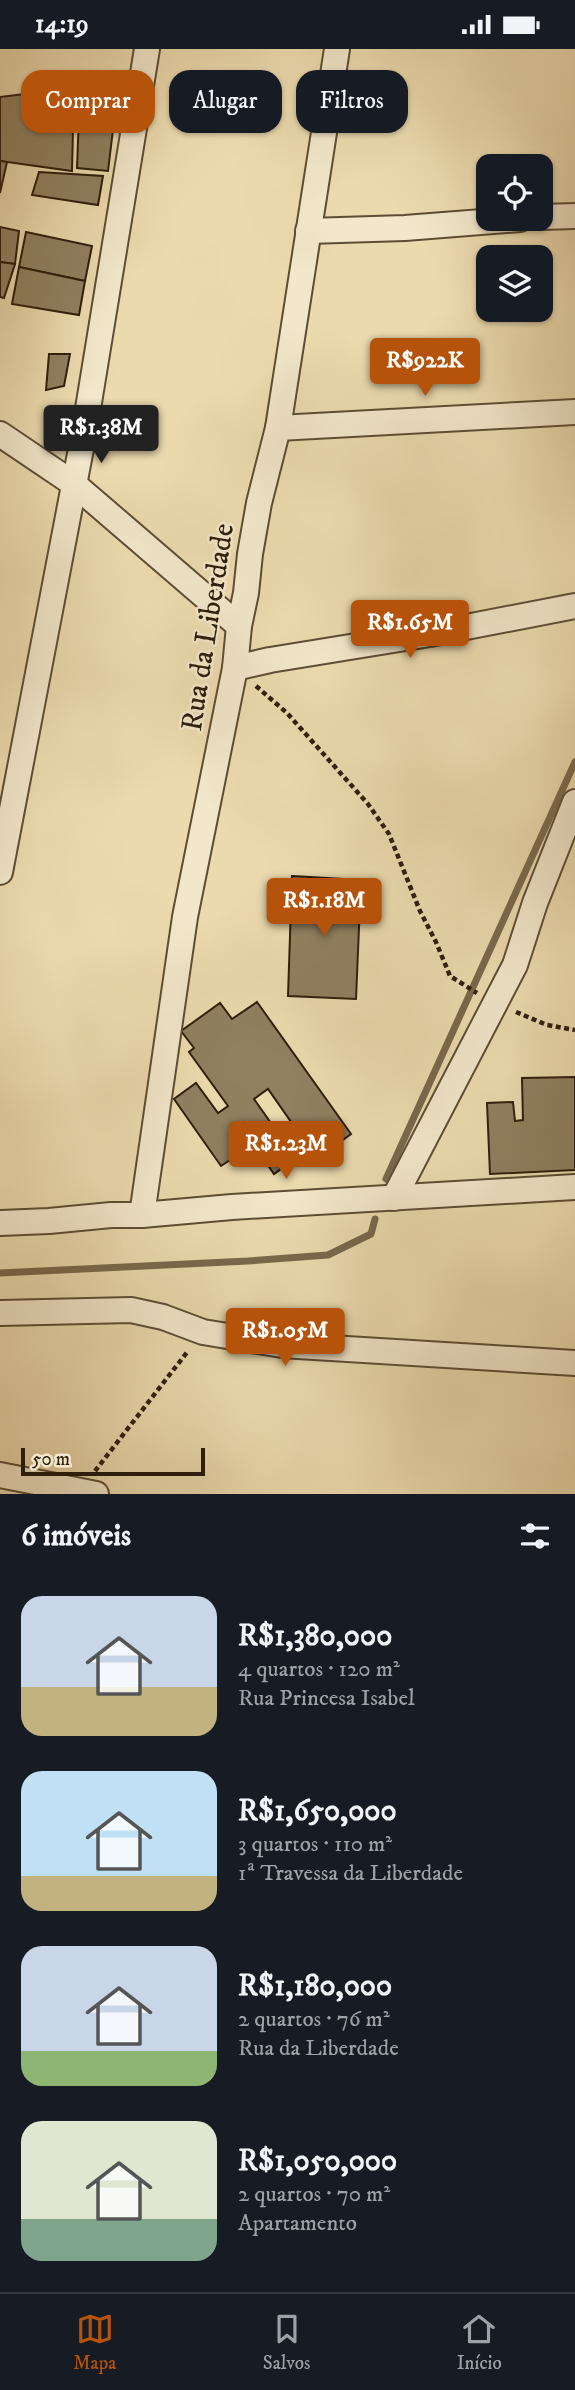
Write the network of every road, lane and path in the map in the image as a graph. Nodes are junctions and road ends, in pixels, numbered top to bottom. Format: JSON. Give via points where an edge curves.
{"nodes":[{"id":1,"x":147,"y":49,"type":"edge"},
{"id":2,"x":337,"y":49,"type":"edge"},
{"id":3,"x":575,"y":216,"type":"edge"},
{"id":4,"x":553,"y":217,"type":"edge"},
{"id":5,"x":476,"y":222,"type":"edge"},
{"id":6,"x":308,"y":231,"type":"junction"},
{"id":7,"x":575,"y":412,"type":"edge"},
{"id":8,"x":278,"y":428,"type":"junction"},
{"id":9,"x":0,"y":434,"type":"edge"},
{"id":10,"x":74,"y":484,"type":"junction"},
{"id":11,"x":575,"y":605,"type":"edge"},
{"id":12,"x":239,"y":626,"type":"junction"},
{"id":13,"x":234,"y":669,"type":"junction"},
{"id":14,"x":575,"y":803,"type":"edge"},
{"id":15,"x":0,"y":872,"type":"edge"},
{"id":16,"x":450,"y":976,"type":"dead end"},
{"id":17,"x":495,"y":1003,"type":"junction"},
{"id":18,"x":575,"y":1030,"type":"edge"},
{"id":19,"x":575,"y":1187,"type":"edge"},
{"id":20,"x":394,"y":1198,"type":"junction"},
{"id":21,"x":142,"y":1215,"type":"junction"},
{"id":22,"x":0,"y":1223,"type":"edge"},
{"id":23,"x":0,"y":1313,"type":"edge"},
{"id":24,"x":203,"y":1332,"type":"junction"},
{"id":25,"x":575,"y":1363,"type":"edge"},
{"id":26,"x":0,"y":1475,"type":"edge"},
{"id":27,"x":88,"y":1492,"type":"edge"}],
"edges":[{"from":1,"to":10,"type":"street"},
{"from":2,"to":6,"type":"street","name":"Rua da Liberdade"},
{"from":3,"to":4,"type":"street"},
{"from":5,"to":6,"type":"street"},
{"from":6,"to":8,"type":"street","name":"Rua da Liberdade"},
{"from":7,"to":8,"type":"street"},
{"from":8,"to":12,"type":"street","name":"Rua da Liberdade","via":[[259,503]]},
{"from":9,"to":10,"type":"street"},
{"from":10,"to":12,"type":"street"},
{"from":10,"to":15,"type":"street"},
{"from":11,"to":13,"type":"street"},
{"from":12,"to":13,"type":"street","name":"Rua da Liberdade"},
{"from":13,"to":16,"type":"path","via":[[287,713],[368,804],[389,834]]},
{"from":13,"to":21,"type":"street","name":"Rua da Liberdade","via":[[186,917]]},
{"from":14,"to":17,"type":"street","via":[[515,965]]},
{"from":17,"to":18,"type":"path","via":[[547,1025]]},
{"from":17,"to":20,"type":"street"},
{"from":19,"to":20,"type":"street"},
{"from":20,"to":21,"type":"street"},
{"from":21,"to":22,"type":"street"},
{"from":23,"to":24,"type":"street","via":[[131,1310]]},
{"from":24,"to":25,"type":"street","via":[[321,1348]]},
{"from":24,"to":27,"type":"path"},
{"from":26,"to":27,"type":"street"}]}
